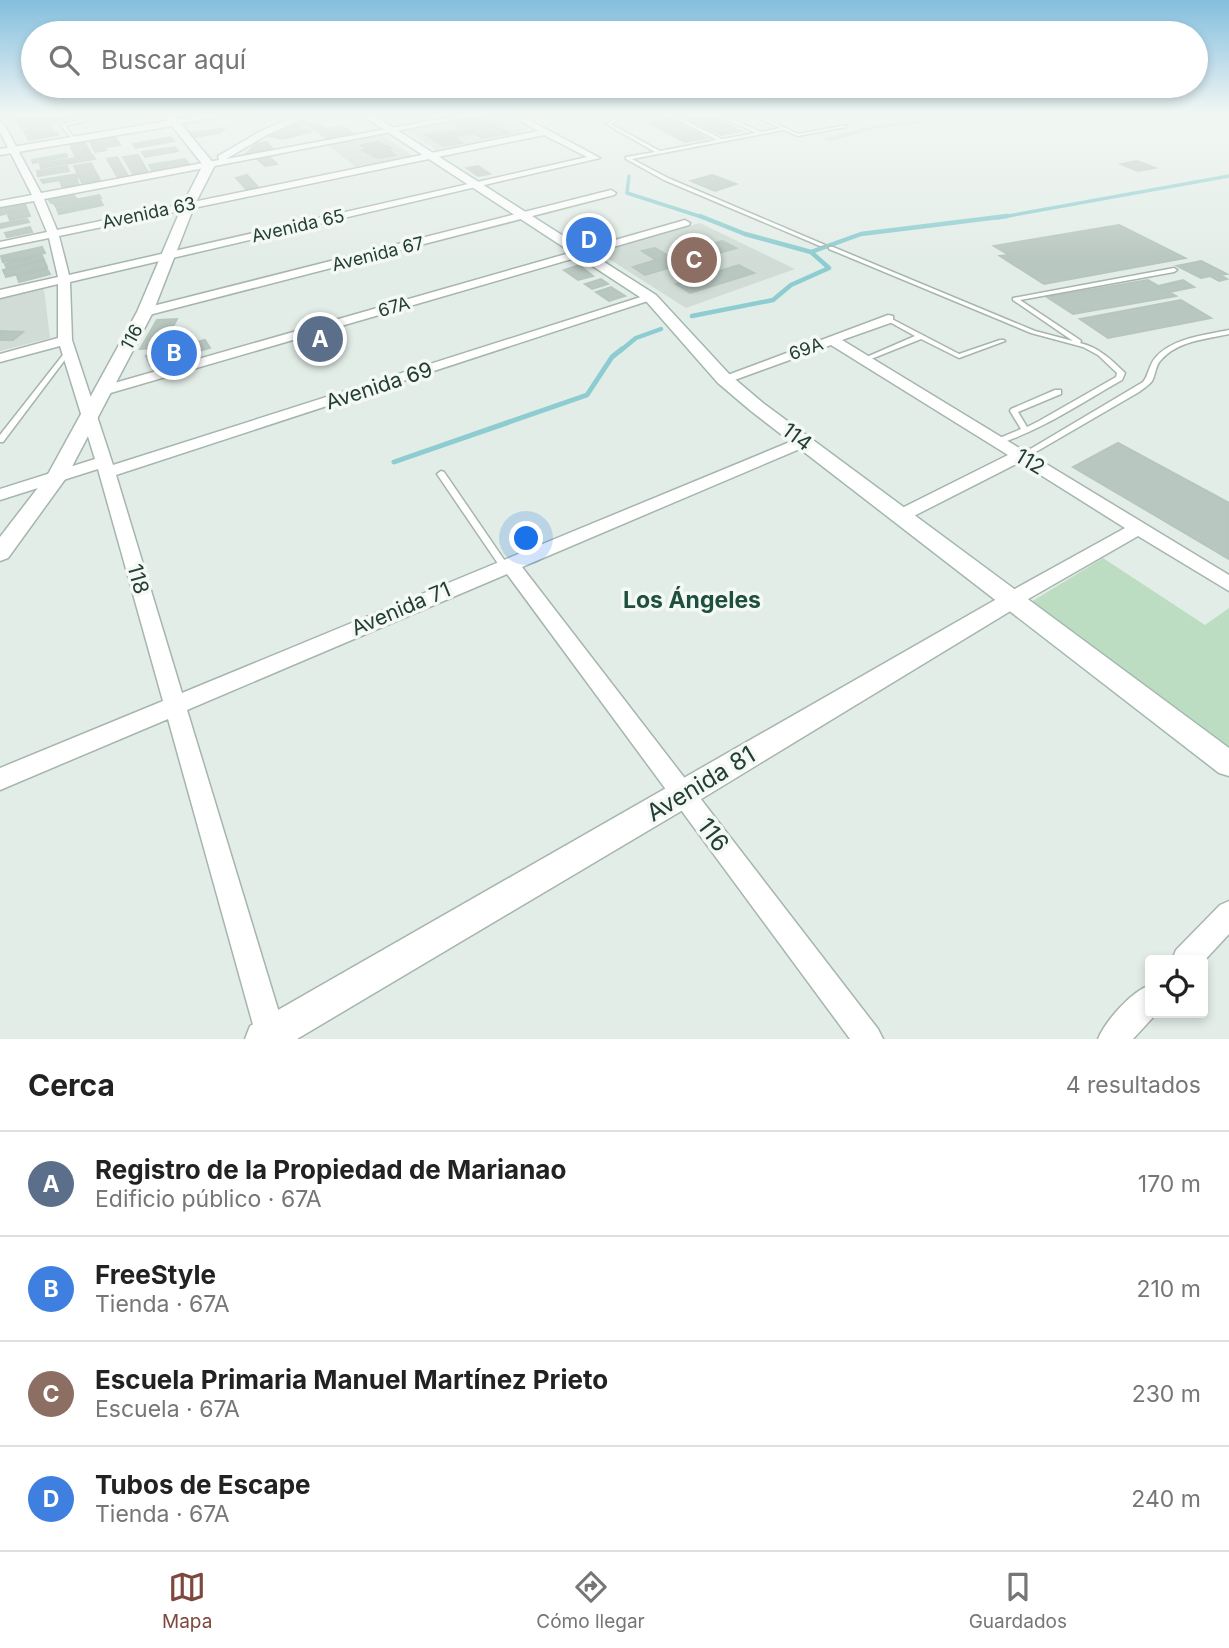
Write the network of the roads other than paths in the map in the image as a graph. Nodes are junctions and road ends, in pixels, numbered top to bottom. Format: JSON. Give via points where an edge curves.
{"nodes":[{"id":1,"x":21,"y":162,"type":"edge"},
{"id":2,"x":206,"y":162,"type":"edge"},
{"id":3,"x":212,"y":162,"type":"edge"},
{"id":4,"x":221,"y":162,"type":"edge"},
{"id":5,"x":398,"y":162,"type":"edge"},
{"id":6,"x":440,"y":162,"type":"edge"},
{"id":7,"x":576,"y":162,"type":"edge"},
{"id":8,"x":636,"y":162,"type":"edge"},
{"id":9,"x":208,"y":165,"type":"junction"},
{"id":10,"x":477,"y":186,"type":"junction"},
{"id":11,"x":611,"y":193,"type":"dead end"},
{"id":12,"x":38,"y":197,"type":"junction"},
{"id":13,"x":0,"y":204,"type":"edge"},
{"id":14,"x":190,"y":204,"type":"junction"},
{"id":15,"x":525,"y":217,"type":"junction"},
{"id":16,"x":685,"y":223,"type":"dead end"},
{"id":17,"x":52,"y":234,"type":"junction"},
{"id":18,"x":822,"y":244,"type":"dead end"},
{"id":19,"x":0,"y":245,"type":"edge"},
{"id":20,"x":831,"y":248,"type":"dead end"},
{"id":21,"x":584,"y":254,"type":"junction"},
{"id":22,"x":169,"y":255,"type":"junction"},
{"id":23,"x":1174,"y":270,"type":"dead end"},
{"id":24,"x":64,"y":279,"type":"junction"},
{"id":25,"x":0,"y":295,"type":"edge"},
{"id":26,"x":651,"y":299,"type":"junction"},
{"id":27,"x":145,"y":312,"type":"junction"},
{"id":28,"x":888,"y":318,"type":"joint"},
{"id":29,"x":1229,"y":332,"type":"edge"},
{"id":30,"x":921,"y":336,"type":"junction"},
{"id":31,"x":831,"y":340,"type":"junction"},
{"id":32,"x":1002,"y":341,"type":"dead end"},
{"id":33,"x":66,"y":346,"type":"junction"},
{"id":34,"x":1085,"y":346,"type":"junction"},
{"id":35,"x":0,"y":358,"type":"edge"},
{"id":36,"x":864,"y":360,"type":"junction"},
{"id":37,"x":724,"y":379,"type":"junction"},
{"id":38,"x":102,"y":391,"type":"junction"},
{"id":39,"x":1058,"y":392,"type":"dead end"},
{"id":40,"x":88,"y":418,"type":"junction"},
{"id":41,"x":1026,"y":431,"type":"junction"},
{"id":42,"x":0,"y":440,"type":"edge"},
{"id":43,"x":803,"y":442,"type":"junction"},
{"id":44,"x":998,"y":442,"type":"junction"},
{"id":45,"x":1026,"y":453,"type":"junction"},
{"id":46,"x":105,"y":467,"type":"junction"},
{"id":47,"x":441,"y":474,"type":"dead end"},
{"id":48,"x":56,"y":478,"type":"junction"},
{"id":49,"x":0,"y":495,"type":"edge"},
{"id":50,"x":900,"y":516,"type":"junction"},
{"id":51,"x":1139,"y":528,"type":"junction"},
{"id":52,"x":0,"y":554,"type":"edge"},
{"id":53,"x":507,"y":565,"type":"junction"},
{"id":54,"x":1229,"y":584,"type":"edge"},
{"id":55,"x":1009,"y":601,"type":"junction"},
{"id":56,"x":175,"y":706,"type":"junction"},
{"id":57,"x":1229,"y":764,"type":"edge"},
{"id":58,"x":0,"y":779,"type":"edge"},
{"id":59,"x":683,"y":795,"type":"junction"},
{"id":60,"x":1229,"y":914,"type":"edge"},
{"id":61,"x":1191,"y":955,"type":"edge"},
{"id":62,"x":1145,"y":1004,"type":"edge"},
{"id":63,"x":269,"y":1038,"type":"edge"},
{"id":64,"x":868,"y":1039,"type":"edge"},
{"id":65,"x":1113,"y":1039,"type":"edge"}],
"edges":[{"from":1,"to":12,"type":"street","name":"118"},
{"from":2,"to":9,"type":"street"},
{"from":3,"to":9,"type":"street"},
{"from":4,"to":9,"type":"street"},
{"from":5,"to":14,"type":"street","name":"Avenida 63"},
{"from":6,"to":10,"type":"street","name":"114"},
{"from":7,"to":10,"type":"street","name":"Avenida 65"},
{"from":8,"to":18,"type":"lane"},
{"from":9,"to":12,"type":"street"},
{"from":9,"to":14,"type":"street","name":"116"},
{"from":10,"to":15,"type":"street","name":"114"},
{"from":10,"to":22,"type":"street","name":"Avenida 65"},
{"from":11,"to":15,"type":"street","name":"Avenida 67"},
{"from":12,"to":13,"type":"street"},
{"from":12,"to":17,"type":"street","name":"118"},
{"from":14,"to":17,"type":"street","name":"Avenida 63"},
{"from":14,"to":22,"type":"street","name":"116"},
{"from":15,"to":21,"type":"street","name":"114"},
{"from":15,"to":27,"type":"street","name":"Avenida 67"},
{"from":16,"to":21,"type":"street","name":"67A"},
{"from":17,"to":19,"type":"street","name":"Avenida 63"},
{"from":17,"to":24,"type":"street","name":"118"},
{"from":20,"to":34,"type":"lane","via":[[1033,332]]},
{"from":21,"to":26,"type":"street","name":"114"},
{"from":21,"to":38,"type":"street","name":"67A"},
{"from":22,"to":24,"type":"street","name":"Avenida 65"},
{"from":22,"to":27,"type":"street","name":"116"},
{"from":23,"to":34,"type":"lane","via":[[1015,299]]},
{"from":24,"to":25,"type":"street","name":"Avenida 65"},
{"from":24,"to":33,"type":"street","name":"118"},
{"from":26,"to":37,"type":"street","name":"114"},
{"from":26,"to":46,"type":"street","name":"Avenida 69"},
{"from":27,"to":38,"type":"street","name":"116"},
{"from":28,"to":30,"type":"lane"},
{"from":28,"to":31,"type":"street","name":"69A"},
{"from":29,"to":45,"type":"lane","via":[[1174,345],[1159,355],[1148,381],[1136,390]]},
{"from":30,"to":32,"type":"lane","via":[[959,356]]},
{"from":30,"to":36,"type":"lane"},
{"from":31,"to":36,"type":"street","name":"112"},
{"from":31,"to":37,"type":"street","name":"69A"},
{"from":33,"to":35,"type":"street"},
{"from":33,"to":40,"type":"street","name":"118"},
{"from":33,"to":42,"type":"lane"},
{"from":34,"to":41,"type":"lane","via":[[1118,368],[1119,378]]},
{"from":36,"to":44,"type":"street","name":"112"},
{"from":37,"to":43,"type":"street","name":"114"},
{"from":38,"to":40,"type":"street","name":"116"},
{"from":39,"to":41,"type":"lane","via":[[1014,411]]},
{"from":40,"to":46,"type":"street","name":"118"},
{"from":40,"to":48,"type":"street","name":"116"},
{"from":41,"to":44,"type":"lane"},
{"from":43,"to":50,"type":"street","name":"114"},
{"from":43,"to":53,"type":"street","name":"Avenida 71"},
{"from":44,"to":45,"type":"street","name":"112"},
{"from":45,"to":50,"type":"street"},
{"from":45,"to":51,"type":"street","name":"112"},
{"from":46,"to":48,"type":"street","name":"Avenida 69"},
{"from":46,"to":56,"type":"street","name":"118"},
{"from":47,"to":53,"type":"lane"},
{"from":48,"to":49,"type":"street","name":"Avenida 69"},
{"from":48,"to":52,"type":"street","name":"116"},
{"from":50,"to":55,"type":"street","name":"114"},
{"from":51,"to":54,"type":"street","name":"112"},
{"from":51,"to":55,"type":"street","name":"Avenida 81"},
{"from":53,"to":56,"type":"street","name":"Avenida 71"},
{"from":53,"to":59,"type":"street","name":"116"},
{"from":55,"to":57,"type":"street","name":"114"},
{"from":55,"to":59,"type":"street","name":"Avenida 81"},
{"from":56,"to":58,"type":"street","name":"Avenida 71"},
{"from":56,"to":63,"type":"street","name":"118"},
{"from":59,"to":63,"type":"street","name":"Avenida 81"},
{"from":59,"to":64,"type":"street","name":"116"},
{"from":60,"to":61,"type":"street"},
{"from":62,"to":65,"type":"street"}]}
